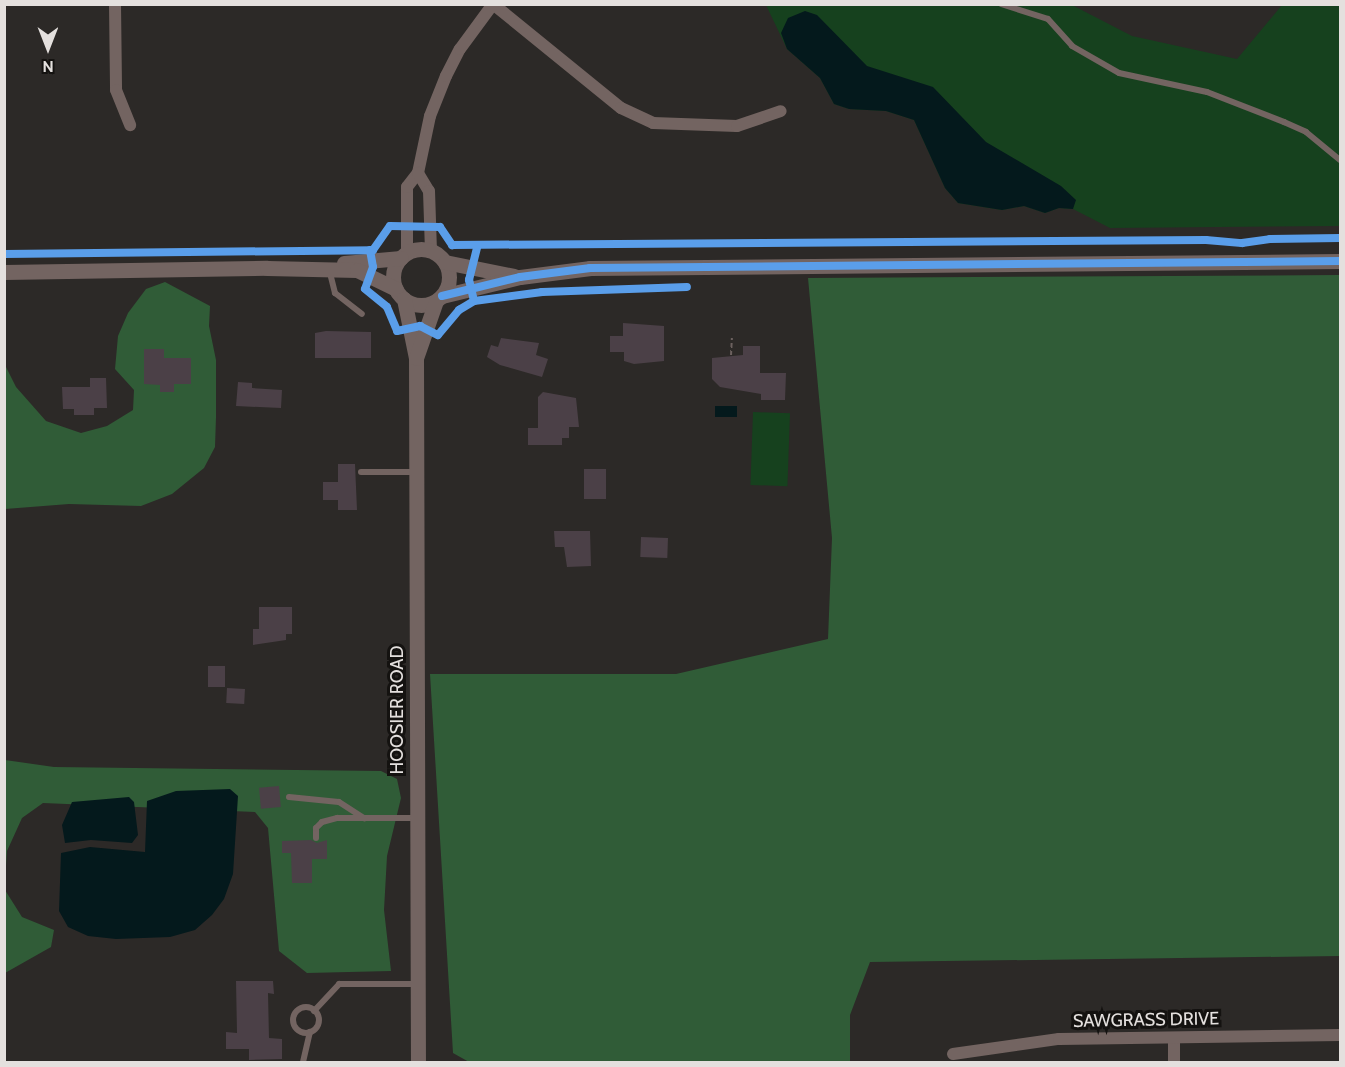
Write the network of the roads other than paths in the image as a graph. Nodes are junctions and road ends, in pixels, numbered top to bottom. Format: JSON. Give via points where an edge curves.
{"nodes":[{"id":1,"x":115,"y":4,"type":"edge"},
{"id":2,"x":1001,"y":4,"type":"edge"},
{"id":3,"x":493,"y":5,"type":"edge"},
{"id":4,"x":781,"y":111,"type":"dead end"},
{"id":5,"x":130,"y":125,"type":"dead end"},
{"id":6,"x":1341,"y":160,"type":"edge"},
{"id":7,"x":418,"y":173,"type":"junction"},
{"id":8,"x":431,"y":251,"type":"junction"},
{"id":9,"x":404,"y":256,"type":"junction"},
{"id":10,"x":1341,"y":261,"type":"edge"},
{"id":11,"x":445,"y":262,"type":"junction"},
{"id":12,"x":293,"y":268,"type":"junction"},
{"id":13,"x":329,"y":269,"type":"junction"},
{"id":14,"x":4,"y":272,"type":"edge"},
{"id":15,"x":520,"y":277,"type":"junction"},
{"id":16,"x":400,"y":294,"type":"junction"},
{"id":17,"x":439,"y":299,"type":"junction"},
{"id":18,"x":362,"y":314,"type":"dead end"},
{"id":19,"x":416,"y":358,"type":"junction"},
{"id":20,"x":361,"y":472,"type":"dead end"},
{"id":21,"x":416,"y":472,"type":"junction"},
{"id":22,"x":289,"y":797,"type":"dead end"},
{"id":23,"x":417,"y":818,"type":"junction"},
{"id":24,"x":365,"y":819,"type":"junction"},
{"id":25,"x":316,"y":837,"type":"dead end"},
{"id":26,"x":419,"y":984,"type":"junction"},
{"id":27,"x":314,"y":1011,"type":"junction"},
{"id":28,"x":310,"y":1032,"type":"junction"},
{"id":29,"x":1341,"y":1035,"type":"edge"},
{"id":30,"x":1174,"y":1038,"type":"junction"},
{"id":31,"x":953,"y":1054,"type":"dead end"},
{"id":32,"x":303,"y":1062,"type":"edge"},
{"id":33,"x":418,"y":1062,"type":"edge"},
{"id":34,"x":1174,"y":1062,"type":"edge"}],
"edges":[{"from":1,"to":5,"type":"street","via":[[116,90]]},
{"from":2,"to":6,"type":"lane","via":[[1048,19],[1072,46],[1119,73],[1207,92],[1284,122],[1306,132]]},
{"from":3,"to":4,"type":"street","via":[[621,108],[652,123],[737,126]]},
{"from":3,"to":7,"type":"street","via":[[460,49],[446,76],[430,116]]},
{"from":7,"to":8,"type":"street","via":[[429,191]]},
{"from":7,"to":9,"type":"street","via":[[407,187]]},
{"from":8,"to":9,"type":"street","via":[[418,249]]},
{"from":8,"to":11,"type":"street"},
{"from":9,"to":12,"type":"street"},
{"from":9,"to":16,"type":"street","via":[[394,271]]},
{"from":10,"to":15,"type":"street","via":[[590,268]]},
{"from":11,"to":15,"type":"street"},
{"from":11,"to":17,"type":"street","via":[[449,283]]},
{"from":12,"to":13,"type":"street"},
{"from":12,"to":14,"type":"street"},
{"from":13,"to":16,"type":"street","via":[[357,270]]},
{"from":13,"to":18,"type":"lane","via":[[335,293]]},
{"from":15,"to":17,"type":"street"},
{"from":16,"to":17,"type":"street","via":[[416,305]]},
{"from":16,"to":19,"type":"street","name":"HOOSIER ROAD"},
{"from":17,"to":19,"type":"street","name":"HOOSIER ROAD"},
{"from":19,"to":21,"type":"street","name":"HOOSIER ROAD"},
{"from":20,"to":21,"type":"lane"},
{"from":21,"to":23,"type":"street","name":"HOOSIER ROAD"},
{"from":22,"to":24,"type":"lane","via":[[339,802]]},
{"from":23,"to":24,"type":"lane"},
{"from":23,"to":26,"type":"street","name":"HOOSIER ROAD"},
{"from":24,"to":25,"type":"lane","via":[[322,822],[316,828]]},
{"from":26,"to":27,"type":"lane","via":[[339,984]]},
{"from":26,"to":33,"type":"street","name":"HOOSIER ROAD"},
{"from":27,"to":28,"type":"lane","via":[[319,1021]]},
{"from":27,"to":28,"type":"lane","via":[[303,1008],[293,1019],[298,1031]]},
{"from":28,"to":32,"type":"lane"},
{"from":29,"to":30,"type":"street","name":"SAWGRASS DRIVE"},
{"from":30,"to":31,"type":"street","name":"SAWGRASS DRIVE","via":[[1059,1039]]},
{"from":30,"to":34,"type":"street"}]}
